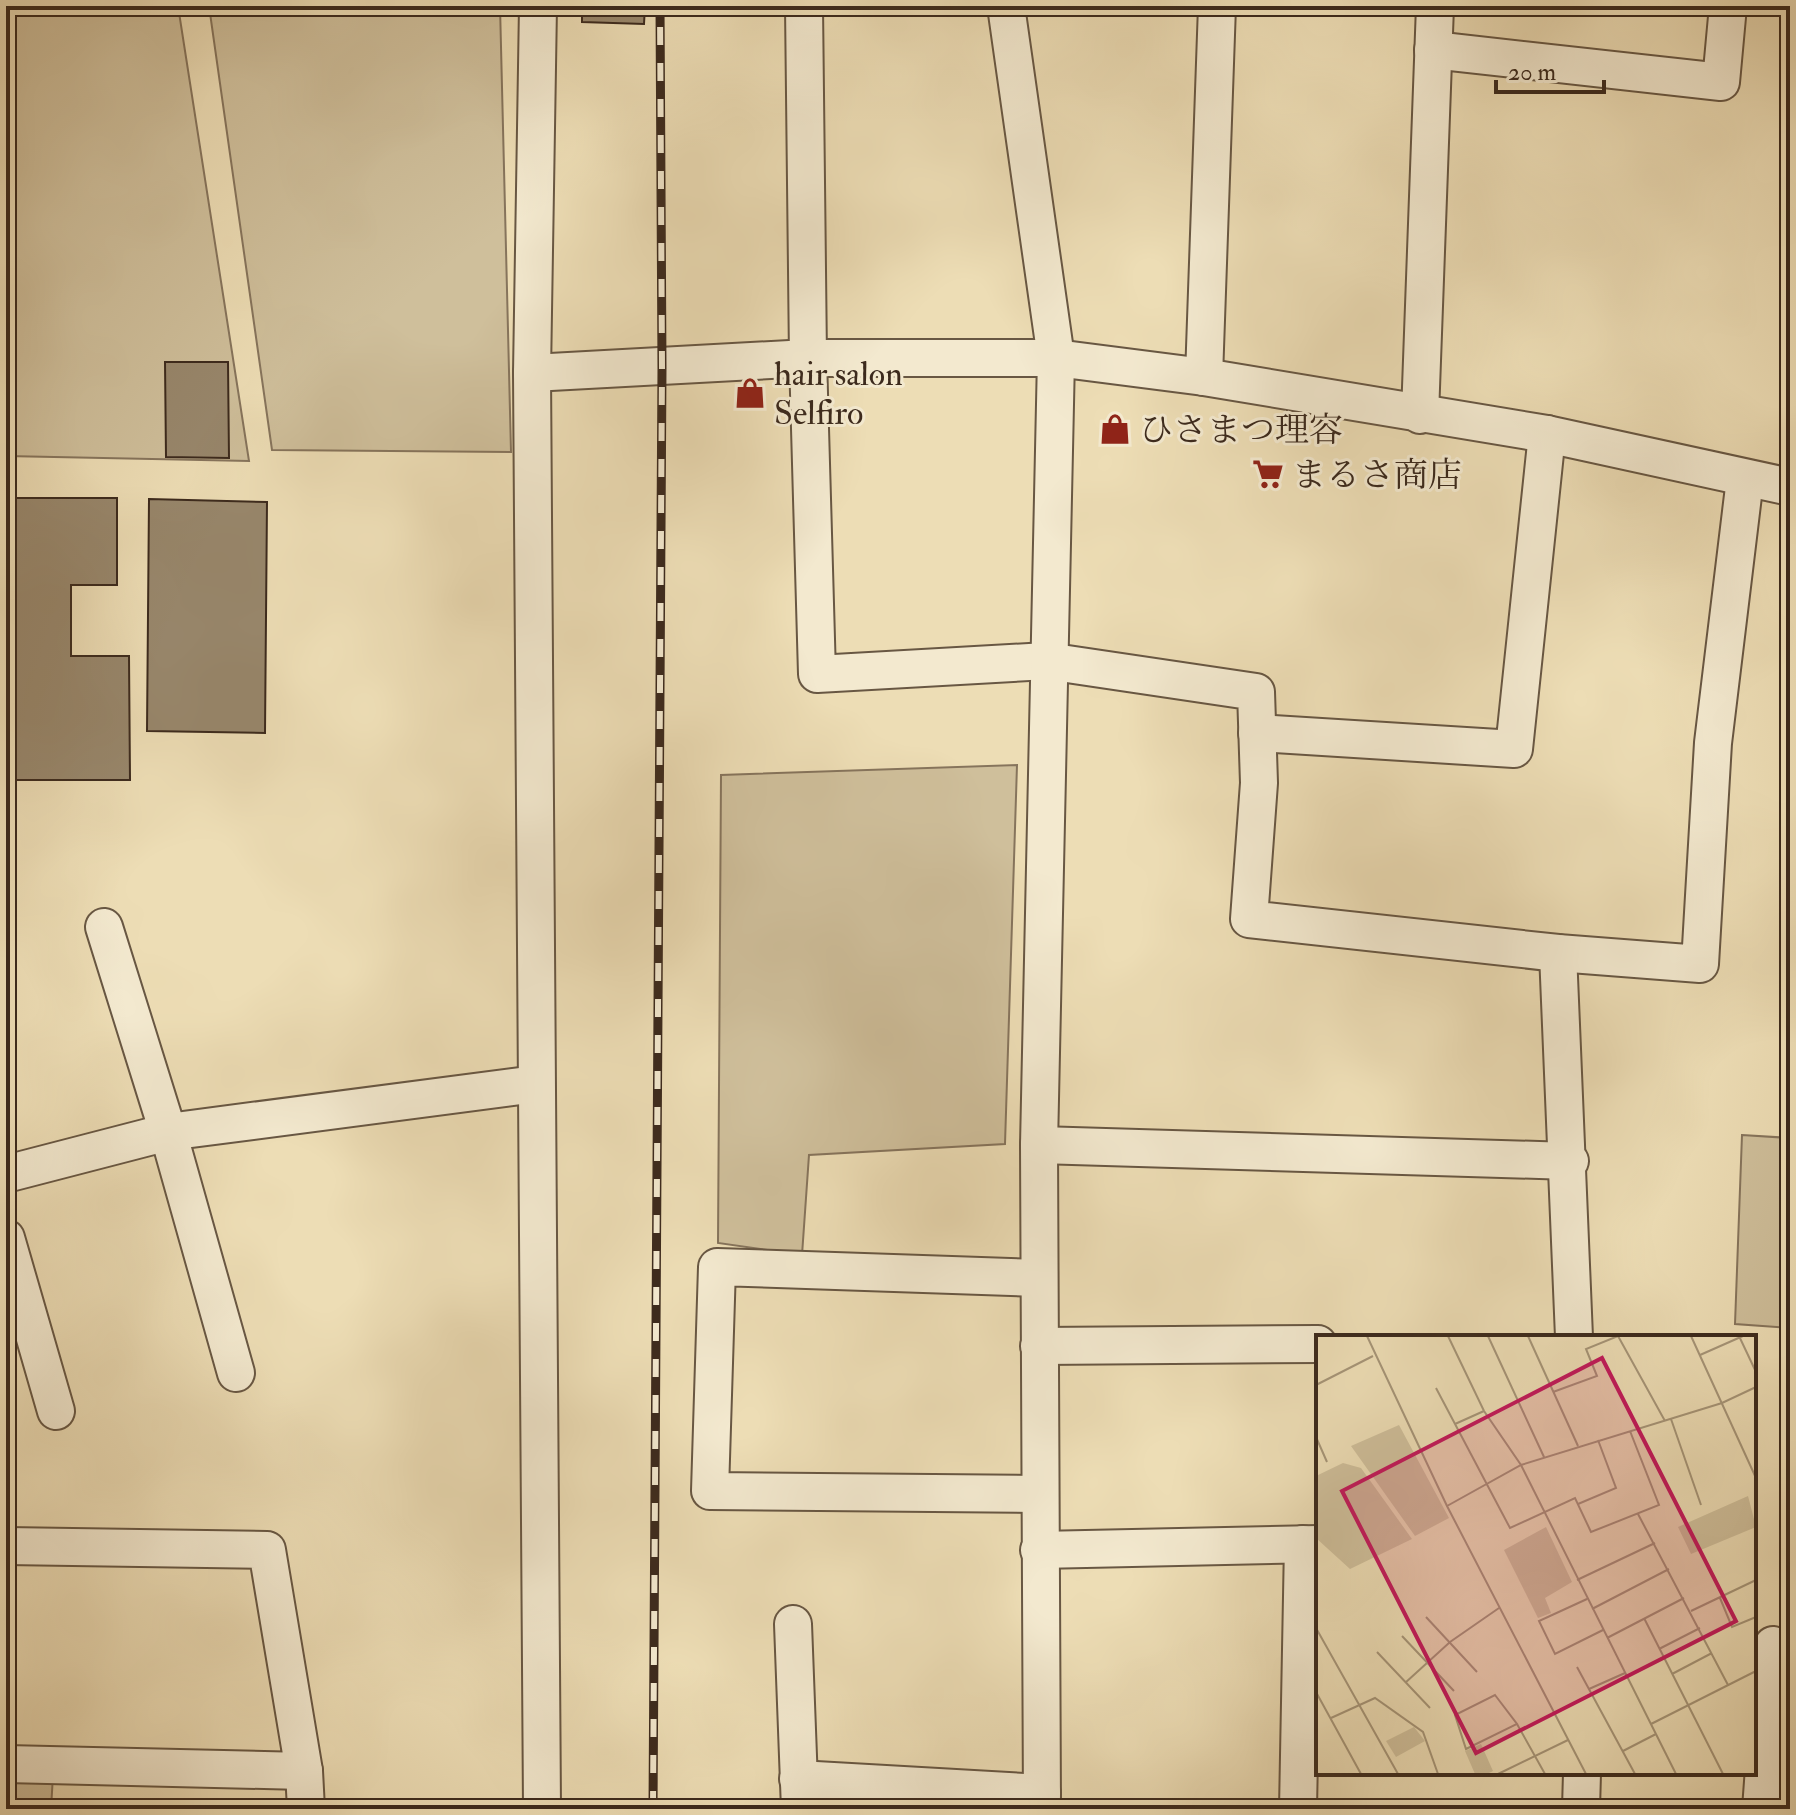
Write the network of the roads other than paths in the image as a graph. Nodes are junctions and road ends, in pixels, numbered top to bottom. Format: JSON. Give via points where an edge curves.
{"nodes":[{"id":1,"x":538,"y":6,"type":"edge"},
{"id":2,"x":804,"y":6,"type":"edge"},
{"id":3,"x":1006,"y":6,"type":"edge"},
{"id":4,"x":1217,"y":6,"type":"edge"},
{"id":5,"x":1435,"y":6,"type":"edge"},
{"id":6,"x":1728,"y":6,"type":"edge"},
{"id":7,"x":1433,"y":50,"type":"junction"},
{"id":8,"x":808,"y":358,"type":"junction"},
{"id":9,"x":1056,"y":358,"type":"junction"},
{"id":10,"x":532,"y":373,"type":"junction"},
{"id":11,"x":1204,"y":377,"type":"junction"},
{"id":12,"x":1420,"y":415,"type":"junction"},
{"id":13,"x":1547,"y":434,"type":"junction"},
{"id":14,"x":1745,"y":479,"type":"junction"},
{"id":15,"x":1790,"y":487,"type":"edge"},
{"id":16,"x":1047,"y":661,"type":"junction"},
{"id":17,"x":1257,"y":733,"type":"junction"},
{"id":18,"x":104,"y":927,"type":"dead end"},
{"id":19,"x":1558,"y":953,"type":"junction"},
{"id":20,"x":536,"y":1084,"type":"junction"},
{"id":21,"x":168,"y":1132,"type":"junction"},
{"id":22,"x":1039,"y":1145,"type":"junction"},
{"id":23,"x":1570,"y":1161,"type":"junction"},
{"id":24,"x":6,"y":1174,"type":"edge"},
{"id":25,"x":6,"y":1238,"type":"edge"},
{"id":26,"x":1039,"y":1278,"type":"junction"},
{"id":27,"x":1574,"y":1335,"type":"edge"},
{"id":28,"x":1316,"y":1344,"type":"edge"},
{"id":29,"x":1039,"y":1346,"type":"junction"},
{"id":30,"x":236,"y":1373,"type":"dead end"},
{"id":31,"x":56,"y":1411,"type":"dead end"},
{"id":32,"x":1039,"y":1494,"type":"junction"},
{"id":33,"x":1311,"y":1544,"type":"edge"},
{"id":34,"x":6,"y":1546,"type":"edge"},
{"id":35,"x":1039,"y":1550,"type":"junction"},
{"id":36,"x":793,"y":1624,"type":"dead end"},
{"id":37,"x":1772,"y":1644,"type":"edge"},
{"id":38,"x":1308,"y":1753,"type":"edge"},
{"id":39,"x":6,"y":1764,"type":"edge"},
{"id":40,"x":304,"y":1771,"type":"junction"},
{"id":41,"x":1582,"y":1775,"type":"edge"},
{"id":42,"x":799,"y":1794,"type":"edge"},
{"id":43,"x":1042,"y":1801,"type":"edge"},
{"id":44,"x":306,"y":1809,"type":"edge"},
{"id":45,"x":542,"y":1809,"type":"edge"},
{"id":46,"x":1298,"y":1809,"type":"edge"},
{"id":47,"x":1581,"y":1809,"type":"edge"},
{"id":48,"x":1761,"y":1809,"type":"edge"}],
"edges":[{"from":1,"to":10,"type":"street"},
{"from":2,"to":8,"type":"street"},
{"from":3,"to":9,"type":"street"},
{"from":4,"to":11,"type":"street"},
{"from":5,"to":7,"type":"street"},
{"from":6,"to":7,"type":"street","via":[[1721,82]]},
{"from":7,"to":12,"type":"street"},
{"from":8,"to":9,"type":"street"},
{"from":8,"to":10,"type":"street"},
{"from":8,"to":16,"type":"street","via":[[817,674]]},
{"from":9,"to":11,"type":"street"},
{"from":9,"to":16,"type":"street"},
{"from":10,"to":20,"type":"street"},
{"from":11,"to":12,"type":"street"},
{"from":12,"to":13,"type":"street"},
{"from":13,"to":14,"type":"street"},
{"from":13,"to":17,"type":"street","via":[[1514,749]]},
{"from":14,"to":15,"type":"street"},
{"from":14,"to":19,"type":"street","via":[[1713,743],[1700,964]]},
{"from":16,"to":17,"type":"street","via":[[1256,692]]},
{"from":16,"to":22,"type":"street"},
{"from":17,"to":19,"type":"street","via":[[1259,783],[1249,919]]},
{"from":18,"to":21,"type":"street"},
{"from":19,"to":23,"type":"street"},
{"from":20,"to":21,"type":"street"},
{"from":20,"to":45,"type":"street"},
{"from":21,"to":24,"type":"street"},
{"from":21,"to":30,"type":"street"},
{"from":22,"to":23,"type":"street"},
{"from":22,"to":26,"type":"street"},
{"from":23,"to":27,"type":"street"},
{"from":25,"to":31,"type":"street"},
{"from":26,"to":29,"type":"street"},
{"from":26,"to":32,"type":"street","via":[[717,1267],[710,1491]]},
{"from":28,"to":29,"type":"street"},
{"from":29,"to":32,"type":"street"},
{"from":32,"to":35,"type":"street"},
{"from":33,"to":35,"type":"street"},
{"from":33,"to":38,"type":"street"},
{"from":34,"to":40,"type":"street","via":[[267,1550]]},
{"from":35,"to":43,"type":"street"},
{"from":36,"to":42,"type":"street"},
{"from":37,"to":48,"type":"street"},
{"from":38,"to":46,"type":"street"},
{"from":39,"to":40,"type":"street"},
{"from":40,"to":44,"type":"street"},
{"from":41,"to":47,"type":"street"},
{"from":42,"to":43,"type":"street"}]}
